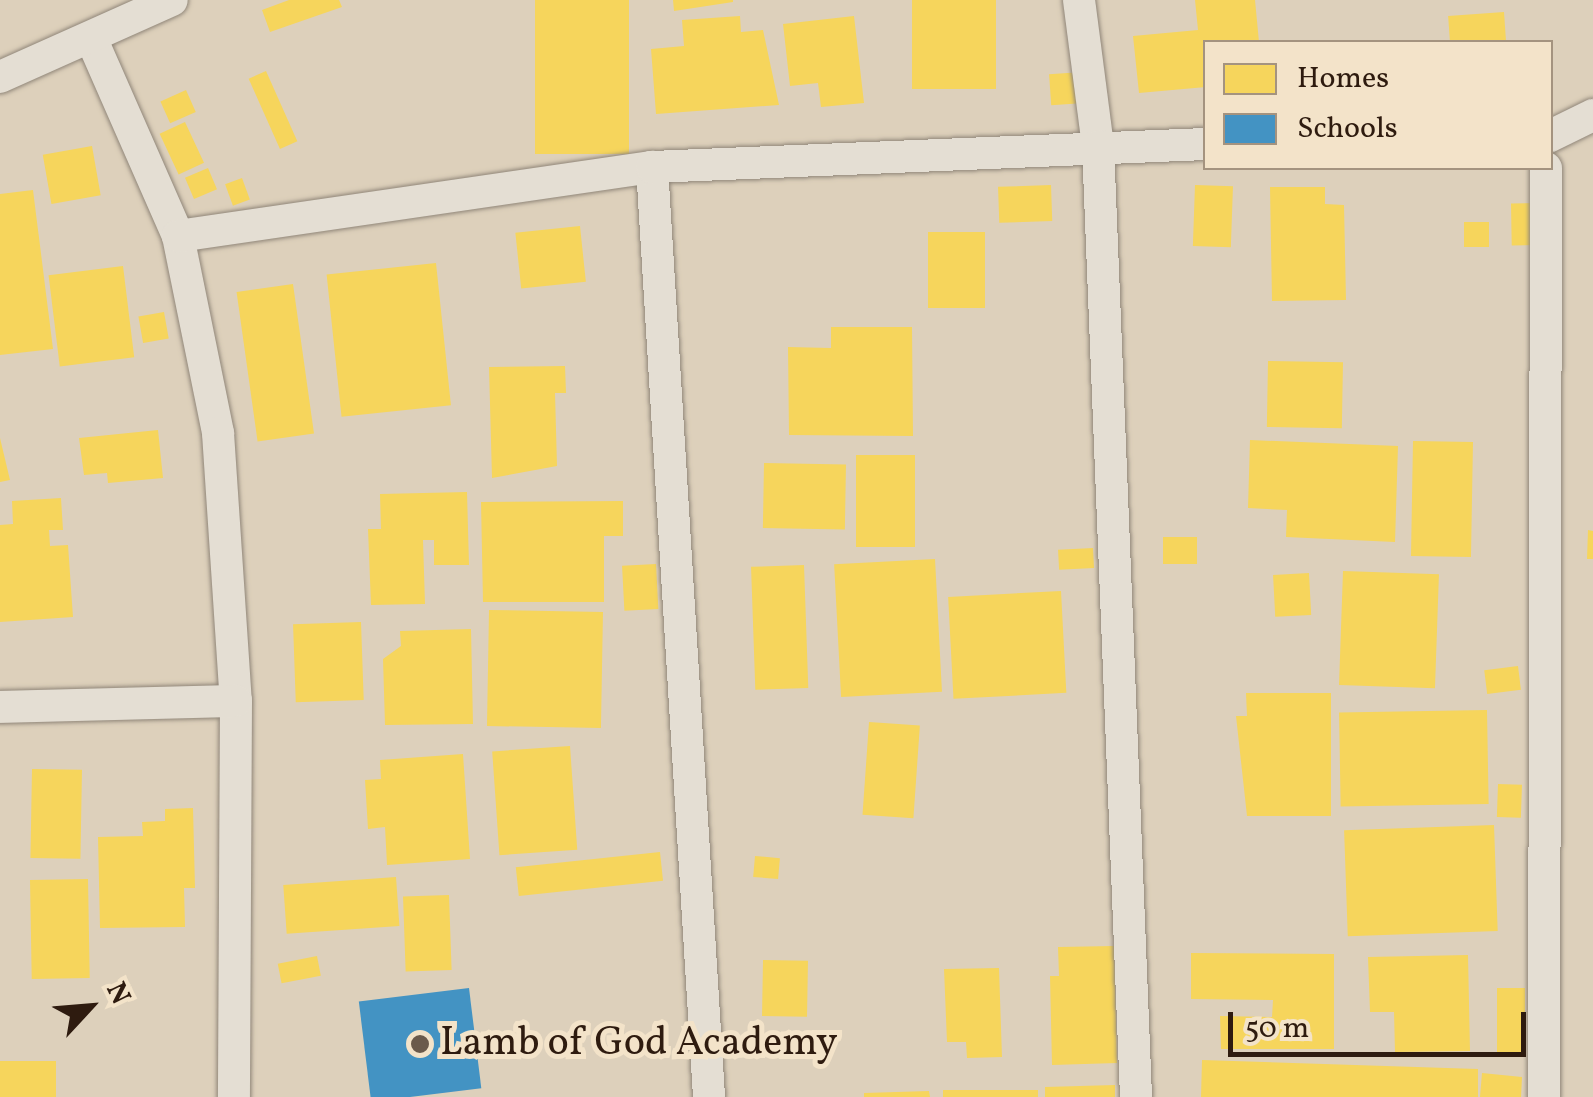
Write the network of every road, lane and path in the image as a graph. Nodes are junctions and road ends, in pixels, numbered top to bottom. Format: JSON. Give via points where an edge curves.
{"nodes":[{"id":1,"x":172,"y":0,"type":"edge"},
{"id":2,"x":1080,"y":0,"type":"edge"},
{"id":3,"x":92,"y":40,"type":"junction"},
{"id":4,"x":0,"y":78,"type":"edge"},
{"id":5,"x":1593,"y":115,"type":"edge"},
{"id":6,"x":1553,"y":135,"type":"edge"},
{"id":7,"x":1203,"y":144,"type":"edge"},
{"id":8,"x":1098,"y":146,"type":"junction"},
{"id":9,"x":652,"y":167,"type":"junction"},
{"id":10,"x":1546,"y":170,"type":"edge"},
{"id":11,"x":178,"y":236,"type":"junction"},
{"id":12,"x":236,"y":701,"type":"junction"},
{"id":13,"x":0,"y":708,"type":"edge"},
{"id":14,"x":234,"y":1097,"type":"edge"},
{"id":15,"x":709,"y":1097,"type":"edge"},
{"id":16,"x":1136,"y":1097,"type":"edge"},
{"id":17,"x":1544,"y":1097,"type":"edge"}],
"edges":[{"from":1,"to":3,"type":"street"},
{"from":2,"to":8,"type":"street"},
{"from":3,"to":4,"type":"street"},
{"from":3,"to":11,"type":"street"},
{"from":5,"to":6,"type":"street"},
{"from":7,"to":8,"type":"street"},
{"from":8,"to":9,"type":"street"},
{"from":8,"to":16,"type":"street"},
{"from":9,"to":11,"type":"street"},
{"from":9,"to":15,"type":"street"},
{"from":10,"to":17,"type":"street"},
{"from":11,"to":12,"type":"street","via":[[218,433]]},
{"from":12,"to":13,"type":"street"},
{"from":12,"to":14,"type":"street"}]}
